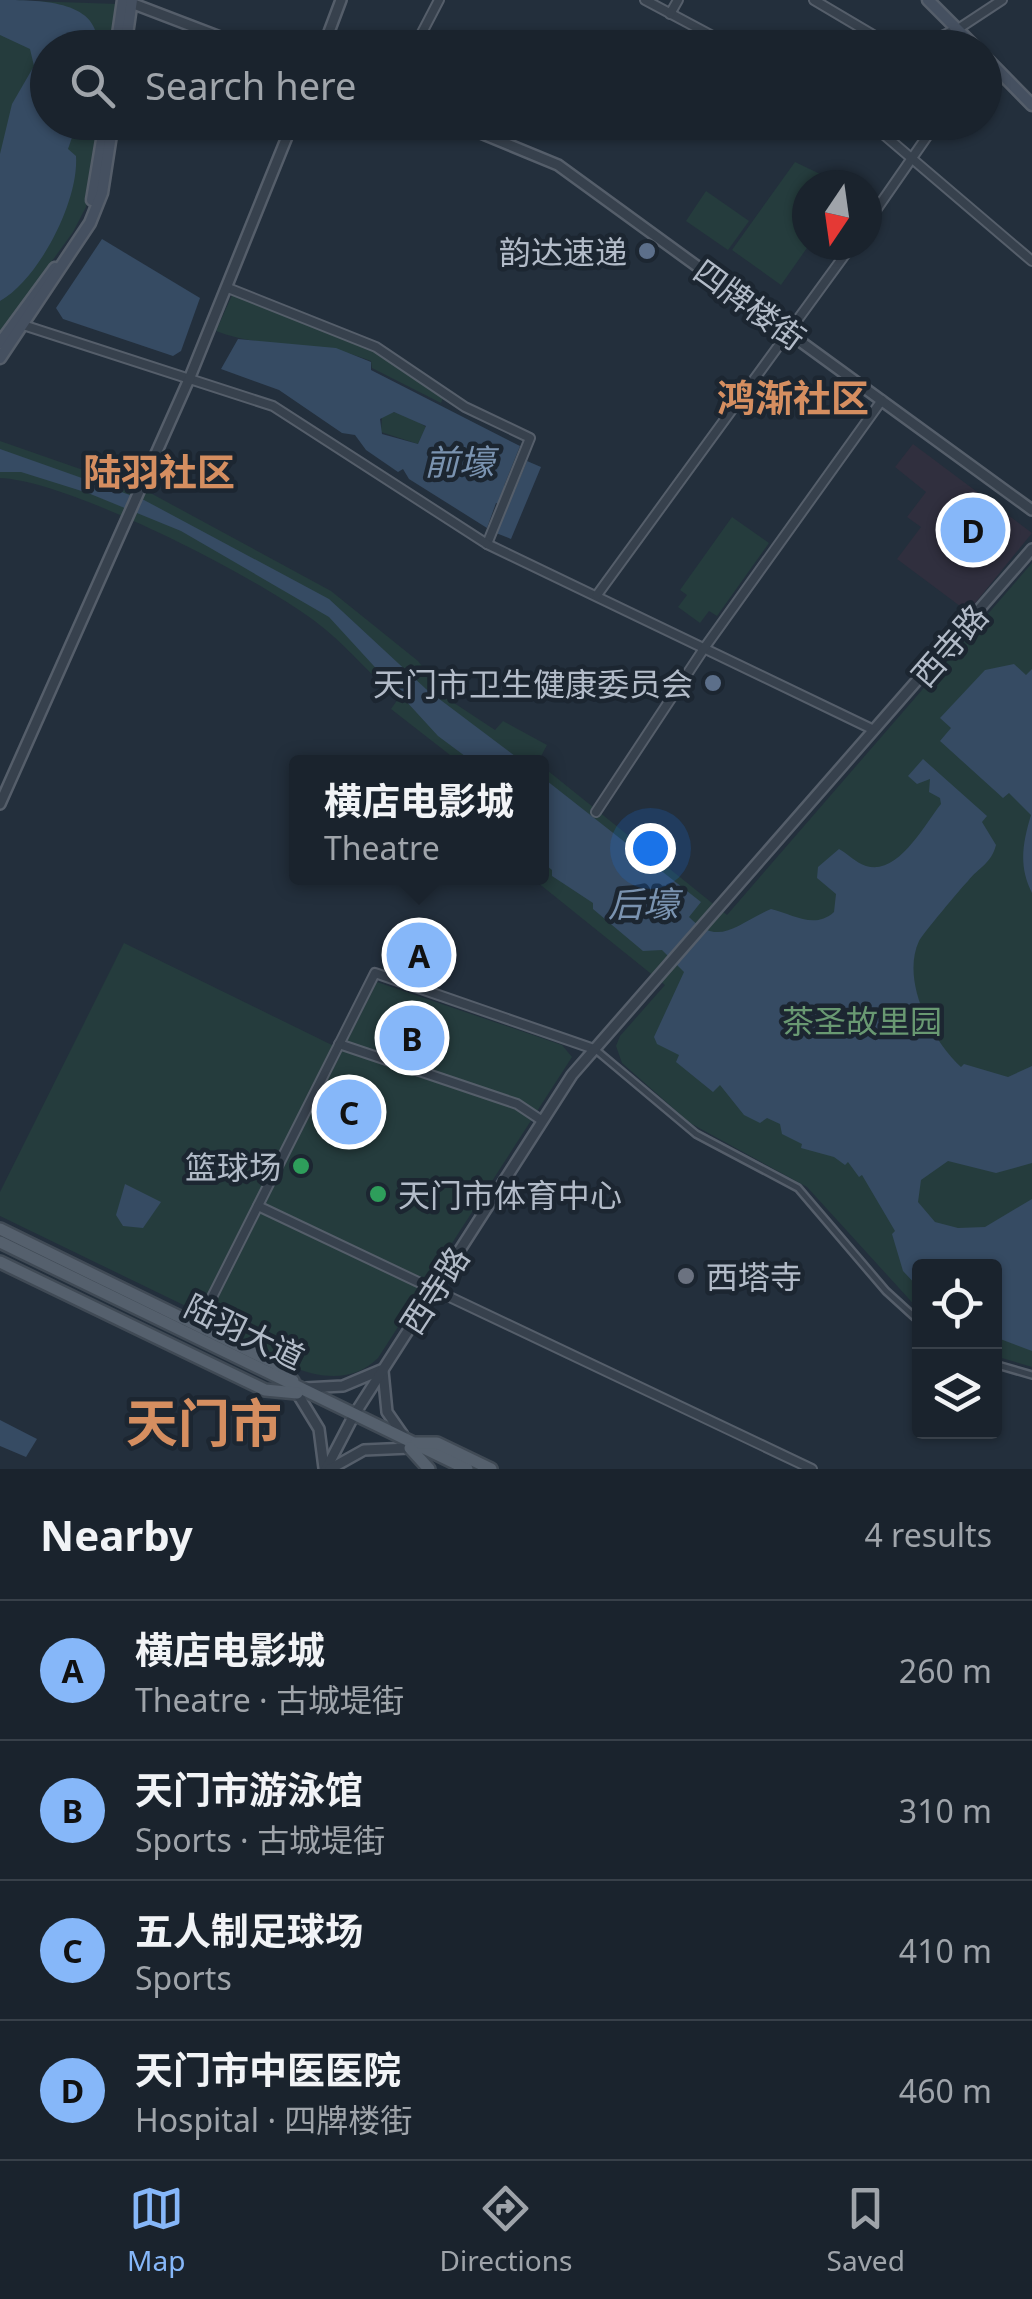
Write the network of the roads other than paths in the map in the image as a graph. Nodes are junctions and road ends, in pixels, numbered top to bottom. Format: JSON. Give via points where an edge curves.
{"nodes":[{"id":1,"x":341,"y":0,"type":"edge"},
{"id":2,"x":438,"y":0,"type":"edge"},
{"id":3,"x":644,"y":0,"type":"edge"},
{"id":4,"x":678,"y":0,"type":"edge"},
{"id":5,"x":814,"y":0,"type":"edge"},
{"id":6,"x":931,"y":0,"type":"edge"},
{"id":7,"x":1002,"y":0,"type":"edge"},
{"id":8,"x":128,"y":1,"type":"edge"},
{"id":9,"x":670,"y":14,"type":"junction"},
{"id":10,"x":959,"y":28,"type":"junction"},
{"id":11,"x":121,"y":30,"type":"edge"},
{"id":12,"x":126,"y":30,"type":"edge"},
{"id":13,"x":203,"y":30,"type":"edge"},
{"id":14,"x":330,"y":30,"type":"edge"},
{"id":15,"x":423,"y":30,"type":"edge"},
{"id":16,"x":701,"y":30,"type":"edge"},
{"id":17,"x":865,"y":30,"type":"edge"},
{"id":18,"x":955,"y":30,"type":"edge"},
{"id":19,"x":1002,"y":72,"type":"edge"},
{"id":20,"x":1032,"y":102,"type":"edge"},
{"id":21,"x":102,"y":140,"type":"edge"},
{"id":22,"x":109,"y":140,"type":"edge"},
{"id":23,"x":286,"y":140,"type":"edge"},
{"id":24,"x":499,"y":140,"type":"edge"},
{"id":25,"x":888,"y":140,"type":"edge"},
{"id":26,"x":924,"y":140,"type":"edge"},
{"id":27,"x":910,"y":160,"type":"junction"},
{"id":28,"x":882,"y":201,"type":"edge"},
{"id":29,"x":842,"y":260,"type":"edge"},
{"id":30,"x":1032,"y":261,"type":"edge"},
{"id":31,"x":228,"y":288,"type":"junction"},
{"id":32,"x":19,"y":324,"type":"junction"},
{"id":33,"x":791,"y":334,"type":"junction"},
{"id":34,"x":0,"y":344,"type":"edge"},
{"id":35,"x":0,"y":358,"type":"edge"},
{"id":36,"x":190,"y":377,"type":"junction"},
{"id":37,"x":882,"y":400,"type":"junction"},
{"id":38,"x":1032,"y":510,"type":"edge"},
{"id":39,"x":487,"y":544,"type":"junction"},
{"id":40,"x":1032,"y":549,"type":"edge"},
{"id":41,"x":597,"y":595,"type":"junction"},
{"id":42,"x":706,"y":646,"type":"junction"},
{"id":43,"x":874,"y":730,"type":"junction"},
{"id":44,"x":0,"y":804,"type":"edge"},
{"id":45,"x":596,"y":812,"type":"dead end"},
{"id":46,"x":339,"y":1044,"type":"junction"},
{"id":47,"x":594,"y":1048,"type":"junction"},
{"id":48,"x":541,"y":1120,"type":"junction"},
{"id":49,"x":258,"y":1206,"type":"junction"},
{"id":50,"x":0,"y":1228,"type":"edge"},
{"id":51,"x":0,"y":1245,"type":"edge"},
{"id":52,"x":0,"y":1262,"type":"edge"},
{"id":53,"x":102,"y":1278,"type":"junction"},
{"id":54,"x":435,"y":1289,"type":"junction"},
{"id":55,"x":115,"y":1298,"type":"junction"},
{"id":56,"x":912,"y":1315,"type":"edge"},
{"id":57,"x":198,"y":1324,"type":"junction"},
{"id":58,"x":142,"y":1331,"type":"junction"},
{"id":59,"x":178,"y":1336,"type":"junction"},
{"id":60,"x":1002,"y":1366,"type":"edge"},
{"id":61,"x":383,"y":1369,"type":"junction"},
{"id":62,"x":1032,"y":1375,"type":"edge"},
{"id":63,"x":298,"y":1390,"type":"junction"},
{"id":64,"x":353,"y":1417,"type":"junction"},
{"id":65,"x":411,"y":1445,"type":"junction"},
{"id":66,"x":327,"y":1469,"type":"edge"},
{"id":67,"x":429,"y":1469,"type":"edge"},
{"id":68,"x":453,"y":1469,"type":"edge"},
{"id":69,"x":467,"y":1469,"type":"edge"},
{"id":70,"x":491,"y":1469,"type":"edge"},
{"id":71,"x":812,"y":1469,"type":"edge"}],
"edges":[{"from":1,"to":14,"type":"street"},
{"from":2,"to":15,"type":"street"},
{"from":3,"to":9,"type":"street"},
{"from":4,"to":9,"type":"street"},
{"from":5,"to":17,"type":"street"},
{"from":6,"to":10,"type":"main road"},
{"from":7,"to":10,"type":"street"},
{"from":8,"to":11,"type":"main road"},
{"from":8,"to":12,"type":"main road"},
{"from":8,"to":13,"type":"street"},
{"from":9,"to":16,"type":"street"},
{"from":10,"to":18,"type":"street"},
{"from":19,"to":20,"type":"main road"},
{"from":21,"to":32,"type":"main road","via":[[84,220]]},
{"from":22,"to":32,"type":"main road","via":[[95,212]]},
{"from":23,"to":31,"type":"street"},
{"from":24,"to":33,"type":"street","name":"四牌楼街","via":[[550,160]]},
{"from":25,"to":27,"type":"street"},
{"from":26,"to":27,"type":"street"},
{"from":27,"to":28,"type":"street"},
{"from":27,"to":30,"type":"street"},
{"from":29,"to":33,"type":"street"},
{"from":31,"to":36,"type":"street"},
{"from":31,"to":39,"type":"street","via":[[376,347],[465,407],[530,438]]},
{"from":32,"to":34,"type":"main road"},
{"from":32,"to":35,"type":"main road"},
{"from":32,"to":36,"type":"street"},
{"from":33,"to":37,"type":"street","name":"四牌楼街"},
{"from":33,"to":41,"type":"street"},
{"from":36,"to":39,"type":"street","via":[[273,406]]},
{"from":36,"to":44,"type":"street"},
{"from":37,"to":38,"type":"street","name":"四牌楼街"},
{"from":37,"to":42,"type":"street"},
{"from":39,"to":41,"type":"street"},
{"from":40,"to":43,"type":"street","name":"西寺路"},
{"from":41,"to":42,"type":"street"},
{"from":42,"to":43,"type":"street"},
{"from":42,"to":45,"type":"street"},
{"from":43,"to":47,"type":"street","name":"西寺路"},
{"from":46,"to":47,"type":"street","via":[[375,973]]},
{"from":46,"to":48,"type":"street","via":[[517,1104]]},
{"from":46,"to":49,"type":"street"},
{"from":47,"to":48,"type":"street","name":"西寺路"},
{"from":47,"to":56,"type":"street","via":[[696,1134],[798,1188]]},
{"from":48,"to":54,"type":"street","name":"西寺路"},
{"from":49,"to":54,"type":"street"},
{"from":49,"to":57,"type":"street"},
{"from":50,"to":53,"type":"main road"},
{"from":51,"to":55,"type":"main road","name":"陆羽大道"},
{"from":51,"to":59,"type":"main road","name":"陆羽大道"},
{"from":52,"to":58,"type":"main road"},
{"from":53,"to":55,"type":"main road"},
{"from":53,"to":57,"type":"main road"},
{"from":54,"to":61,"type":"street","name":"西寺路"},
{"from":54,"to":71,"type":"street"},
{"from":55,"to":63,"type":"main road","name":"陆羽大道"},
{"from":57,"to":63,"type":"main road","via":[[276,1364]]},
{"from":58,"to":59,"type":"main road"},
{"from":58,"to":63,"type":"main road","via":[[265,1390]]},
{"from":59,"to":63,"type":"main road","name":"陆羽大道"},
{"from":60,"to":62,"type":"street"},
{"from":61,"to":63,"type":"street","via":[[343,1386]]},
{"from":61,"to":64,"type":"street","name":"西寺路"},
{"from":61,"to":65,"type":"street","via":[[387,1412]]},
{"from":63,"to":64,"type":"main road","name":"陆羽大道"},
{"from":63,"to":66,"type":"street","via":[[319,1429]]},
{"from":64,"to":65,"type":"main road","name":"陆羽大道"},
{"from":64,"to":66,"type":"street","name":"西寺路"},
{"from":65,"to":66,"type":"street","via":[[364,1450]]},
{"from":65,"to":67,"type":"main road"},
{"from":65,"to":68,"type":"main road","name":"陆羽大道"},
{"from":65,"to":69,"type":"main road","name":"陆羽大道"},
{"from":65,"to":70,"type":"main road","via":[[437,1443]]}]}
